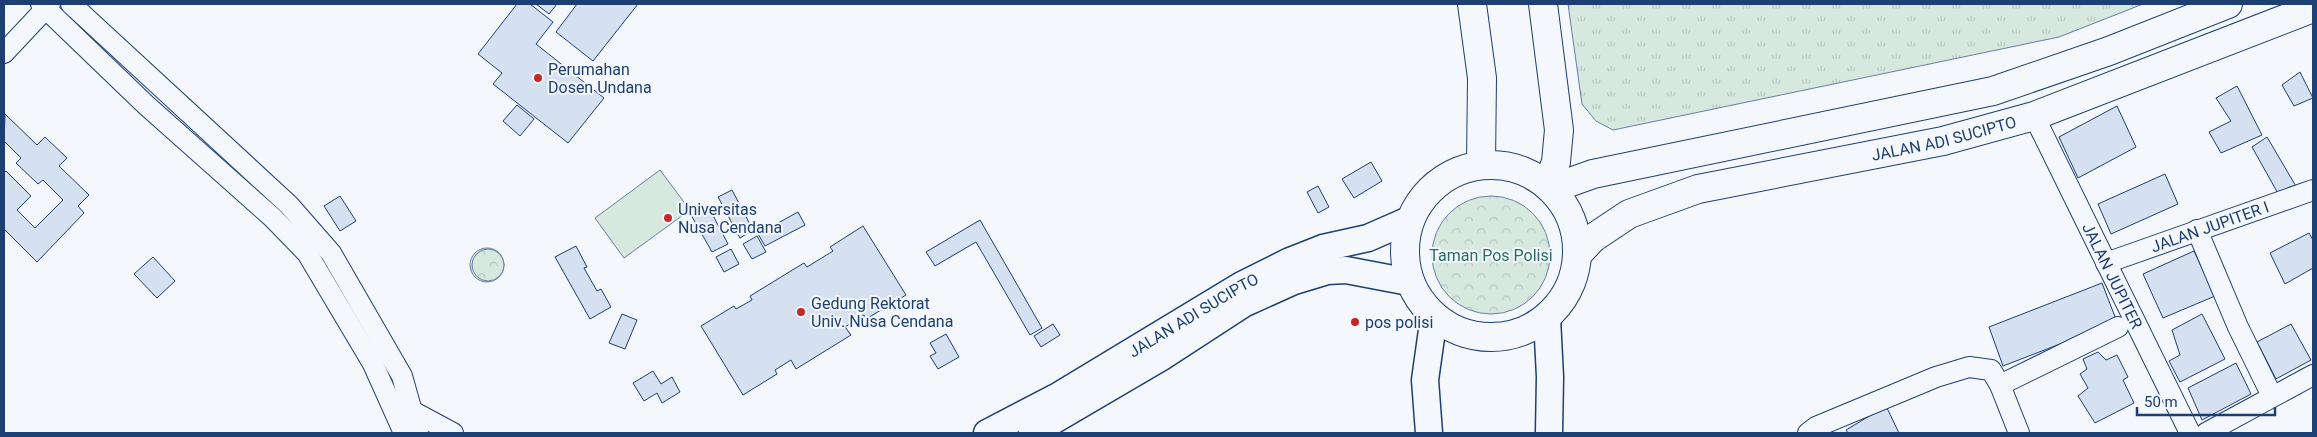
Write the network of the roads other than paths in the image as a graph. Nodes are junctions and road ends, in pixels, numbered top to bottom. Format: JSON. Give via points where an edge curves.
{"nodes":[{"id":1,"x":71,"y":4,"type":"edge"},
{"id":2,"x":1472,"y":4,"type":"edge"},
{"id":3,"x":1543,"y":4,"type":"edge"},
{"id":4,"x":2228,"y":4,"type":"edge"},
{"id":5,"x":45,"y":5,"type":"edge"},
{"id":6,"x":2313,"y":8,"type":"edge"},
{"id":7,"x":4,"y":53,"type":"edge"},
{"id":8,"x":2034,"y":116,"type":"junction"},
{"id":9,"x":1481,"y":164,"type":"junction"},
{"id":10,"x":1549,"y":187,"type":"junction"},
{"id":11,"x":2313,"y":190,"type":"edge"},
{"id":12,"x":289,"y":205,"type":"junction"},
{"id":13,"x":273,"y":218,"type":"junction"},
{"id":14,"x":1409,"y":220,"type":"junction"},
{"id":15,"x":2197,"y":230,"type":"junction"},
{"id":16,"x":1577,"y":255,"type":"junction"},
{"id":17,"x":2106,"y":263,"type":"junction"},
{"id":18,"x":1409,"y":282,"type":"junction"},
{"id":19,"x":1434,"y":316,"type":"junction"},
{"id":20,"x":1547,"y":318,"type":"junction"},
{"id":21,"x":2118,"y":326,"type":"dead end"},
{"id":22,"x":381,"y":359,"type":"junction"},
{"id":23,"x":2313,"y":376,"type":"edge"},
{"id":24,"x":2000,"y":385,"type":"junction"},
{"id":25,"x":2272,"y":396,"type":"junction"},
{"id":26,"x":412,"y":411,"type":"junction"},
{"id":27,"x":404,"y":433,"type":"edge"},
{"id":28,"x":418,"y":433,"type":"edge"},
{"id":29,"x":453,"y":433,"type":"edge"},
{"id":30,"x":987,"y":433,"type":"edge"},
{"id":31,"x":1032,"y":433,"type":"edge"},
{"id":32,"x":1429,"y":433,"type":"edge"},
{"id":33,"x":1549,"y":433,"type":"edge"},
{"id":34,"x":1808,"y":433,"type":"edge"},
{"id":35,"x":2019,"y":433,"type":"edge"},
{"id":36,"x":2190,"y":433,"type":"edge"},
{"id":37,"x":2206,"y":433,"type":"edge"}],
"edges":[{"from":1,"to":12,"type":"street"},
{"from":2,"to":9,"type":"highway","via":[[1482,78]]},
{"from":3,"to":10,"type":"highway","via":[[1559,130],[1556,162]]},
{"from":4,"to":10,"type":"highway","name":"JALAN ADI SUCIPTO","via":[[1993,91],[1593,174]]},
{"from":5,"to":7,"type":"street"},
{"from":5,"to":13,"type":"street","via":[[146,104]]},
{"from":6,"to":8,"type":"highway","name":"JALAN ADI SUCIPTO"},
{"from":8,"to":16,"type":"highway","name":"JALAN ADI SUCIPTO","via":[[1943,141],[1698,189],[1629,214],[1593,238]]},
{"from":8,"to":17,"type":"street","name":"JALAN JUPITER"},
{"from":9,"to":10,"type":"highway","via":[[1504,165],[1527,172]]},
{"from":9,"to":14,"type":"highway","via":[[1451,174],[1426,193]]},
{"from":10,"to":16,"type":"highway","via":[[1569,216],[1575,231]]},
{"from":11,"to":15,"type":"street","name":"JALAN JUPITER I"},
{"from":12,"to":13,"type":"street"},
{"from":12,"to":22,"type":"street","via":[[331,253]]},
{"from":13,"to":22,"type":"street","via":[[307,253]]},
{"from":14,"to":18,"type":"highway","via":[[1404,240],[1404,261]]},
{"from":14,"to":30,"type":"main road","name":"JALAN ADI SUCIPTO","via":[[1368,238],[1323,248],[1242,285],[1060,395]]},
{"from":15,"to":17,"type":"street","name":"JALAN JUPITER I"},
{"from":15,"to":25,"type":"street","via":[[2238,328]]},
{"from":16,"to":20,"type":"highway","via":[[1573,278],[1563,300]]},
{"from":17,"to":36,"type":"street","name":"JALAN JUPITER"},
{"from":18,"to":19,"type":"highway","via":[[1419,301]]},
{"from":18,"to":31,"type":"main road","name":"JALAN ADI SUCIPTO","via":[[1346,270],[1326,271],[1294,281],[1244,304]]},
{"from":19,"to":20,"type":"highway","via":[[1460,332],[1490,338],[1520,333]]},
{"from":19,"to":32,"type":"main road","via":[[1425,380]]},
{"from":20,"to":33,"type":"main road"},
{"from":21,"to":24,"type":"street"},
{"from":22,"to":26,"type":"street","via":[[402,376]]},
{"from":22,"to":27,"type":"street"},
{"from":23,"to":25,"type":"street"},
{"from":24,"to":34,"type":"street","via":[[1991,370],[1969,367],[1918,385]]},
{"from":24,"to":35,"type":"street"},
{"from":25,"to":37,"type":"street"},
{"from":26,"to":28,"type":"street"},
{"from":26,"to":29,"type":"street"}]}
